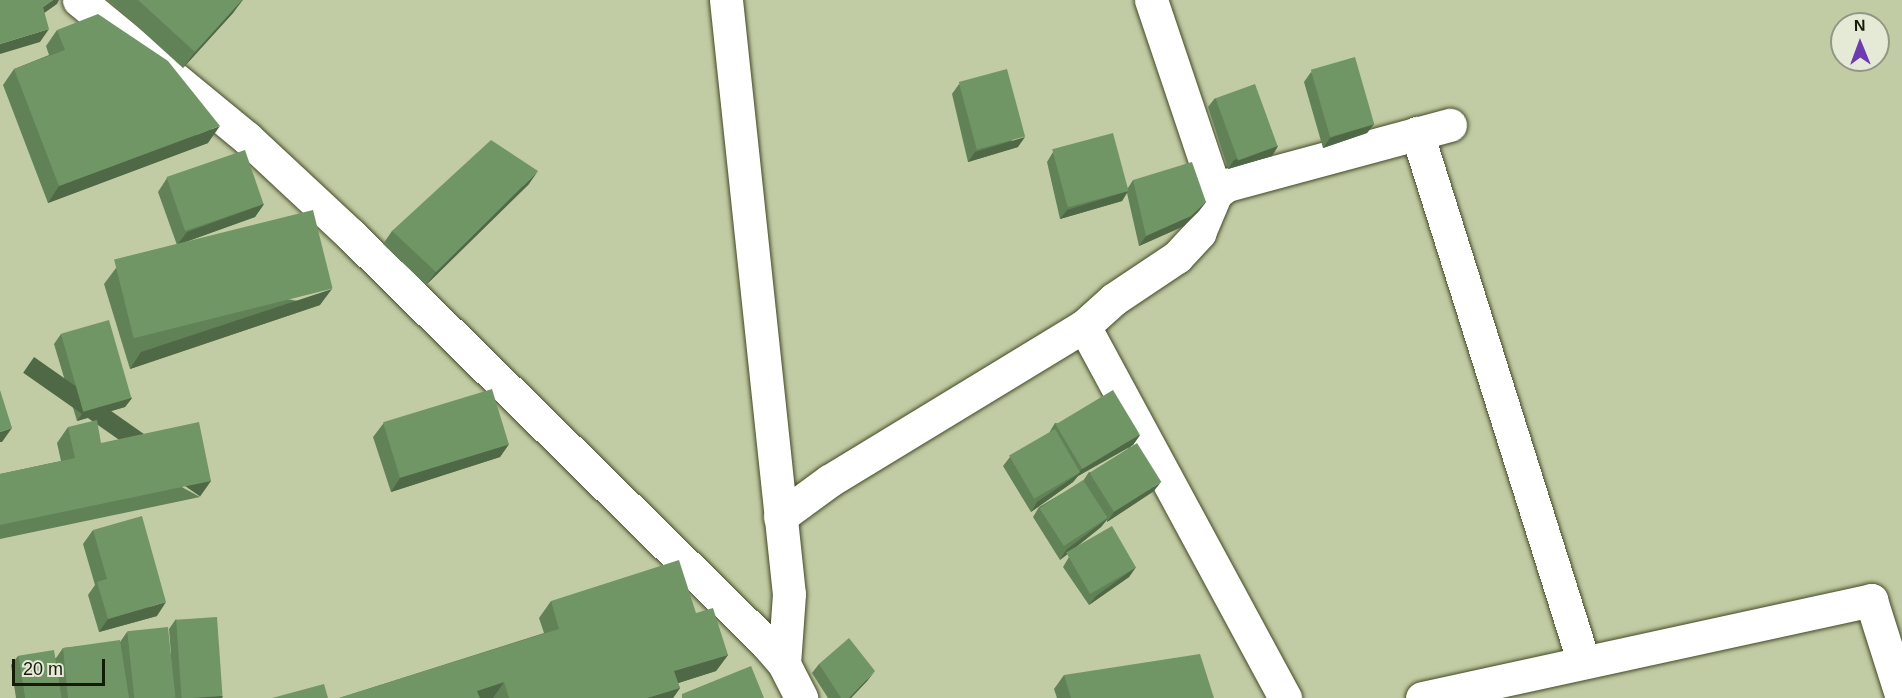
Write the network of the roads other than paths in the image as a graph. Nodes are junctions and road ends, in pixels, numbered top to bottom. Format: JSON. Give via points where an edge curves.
{"nodes":[{"id":1,"x":79,"y":0,"type":"edge"},
{"id":2,"x":726,"y":0,"type":"edge"},
{"id":3,"x":1151,"y":0,"type":"edge"},
{"id":4,"x":1450,"y":125,"type":"dead end"},
{"id":5,"x":1417,"y":133,"type":"junction"},
{"id":6,"x":1215,"y":193,"type":"junction"},
{"id":7,"x":1084,"y":326,"type":"junction"},
{"id":8,"x":780,"y":518,"type":"junction"},
{"id":9,"x":1583,"y":660,"type":"junction"},
{"id":10,"x":784,"y":664,"type":"junction"},
{"id":11,"x":801,"y":698,"type":"edge"},
{"id":12,"x":1285,"y":698,"type":"edge"},
{"id":13,"x":1422,"y":698,"type":"edge"},
{"id":14,"x":1902,"y":698,"type":"edge"}],
"edges":[{"from":1,"to":10,"type":"street","via":[[247,138],[342,227]]},
{"from":2,"to":8,"type":"street"},
{"from":3,"to":6,"type":"street"},
{"from":4,"to":5,"type":"street"},
{"from":5,"to":6,"type":"street","via":[[1254,176]]},
{"from":5,"to":9,"type":"street"},
{"from":6,"to":7,"type":"street","via":[[1198,233],[1177,257],[1114,299]]},
{"from":7,"to":8,"type":"street","via":[[829,481]]},
{"from":7,"to":12,"type":"street"},
{"from":8,"to":10,"type":"street","via":[[789,594]]},
{"from":9,"to":13,"type":"street"},
{"from":9,"to":14,"type":"street","via":[[1871,600]]},
{"from":10,"to":11,"type":"street"}]}
